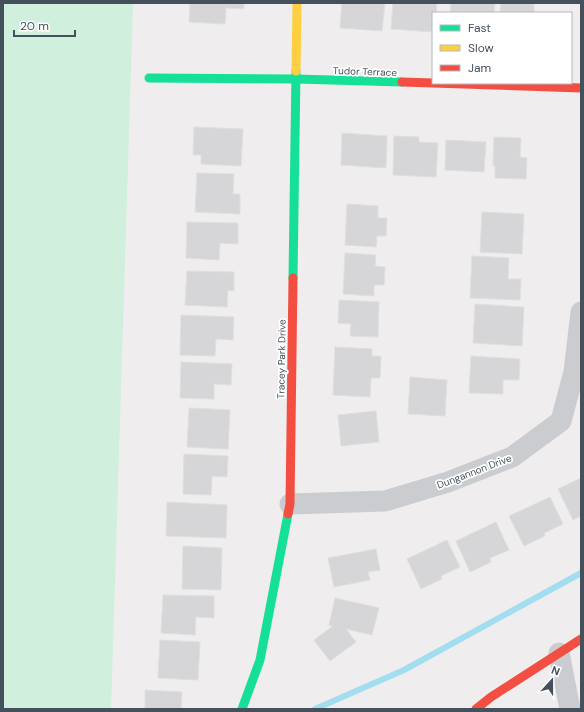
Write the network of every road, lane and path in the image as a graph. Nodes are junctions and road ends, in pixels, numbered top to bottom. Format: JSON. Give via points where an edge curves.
{"nodes":[{"id":1,"x":297,"y":3,"type":"edge"},
{"id":2,"x":149,"y":78,"type":"dead end"},
{"id":3,"x":296,"y":79,"type":"junction"},
{"id":4,"x":432,"y":83,"type":"edge"},
{"id":5,"x":454,"y":84,"type":"edge"},
{"id":6,"x":581,"y":88,"type":"edge"},
{"id":7,"x":581,"y":312,"type":"edge"},
{"id":8,"x":290,"y":504,"type":"junction"},
{"id":9,"x":581,"y":639,"type":"edge"},
{"id":10,"x":559,"y":653,"type":"junction"},
{"id":11,"x":242,"y":709,"type":"edge"},
{"id":12,"x":476,"y":709,"type":"edge"},
{"id":13,"x":570,"y":709,"type":"edge"}],
"edges":[{"from":1,"to":3,"type":"street","name":"Tracey Park Drive"},
{"from":2,"to":3,"type":"street","name":"Tudor Terrace"},
{"from":3,"to":4,"type":"street","name":"Tudor Terrace"},
{"from":3,"to":8,"type":"street","name":"Tracey Park Drive"},
{"from":5,"to":6,"type":"street","name":"Tudor Terrace"},
{"from":7,"to":8,"type":"street","name":"Dungannon Drive","via":[[574,372],[561,421],[512,457],[448,482],[385,501]]},
{"from":8,"to":11,"type":"street","name":"Tracey Park Drive","via":[[260,660]]},
{"from":9,"to":10,"type":"street"},
{"from":10,"to":12,"type":"street"},
{"from":10,"to":13,"type":"street"}]}
